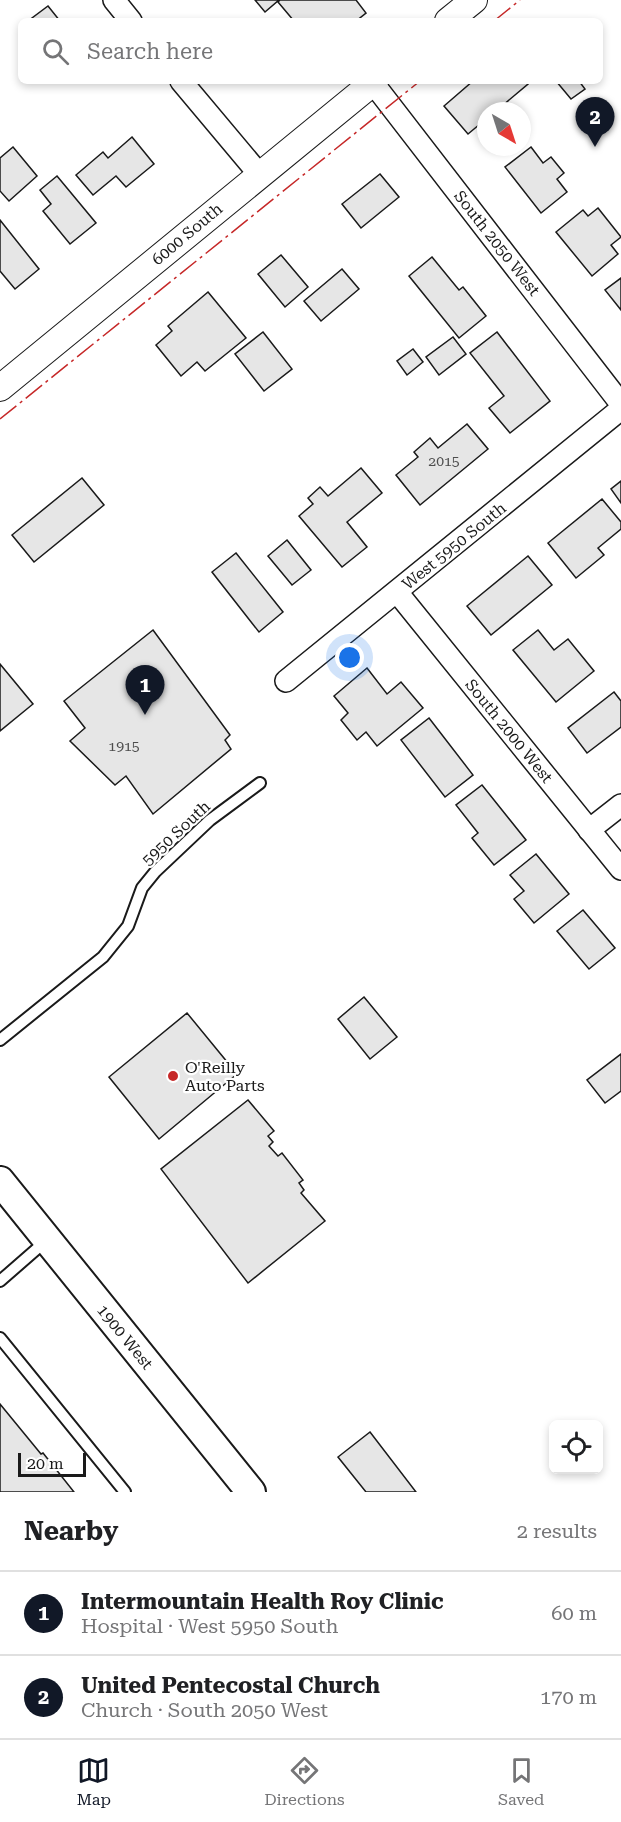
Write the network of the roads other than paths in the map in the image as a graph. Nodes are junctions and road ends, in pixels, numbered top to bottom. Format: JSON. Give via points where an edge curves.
{"nodes":[{"id":1,"x":114,"y":0,"type":"edge"},
{"id":2,"x":474,"y":0,"type":"edge"},
{"id":3,"x":129,"y":18,"type":"edge"},
{"id":4,"x":452,"y":18,"type":"edge"},
{"id":5,"x":183,"y":84,"type":"edge"},
{"id":6,"x":371,"y":84,"type":"edge"},
{"id":7,"x":376,"y":84,"type":"edge"},
{"id":8,"x":258,"y":174,"type":"junction"},
{"id":9,"x":0,"y":388,"type":"edge"},
{"id":10,"x":621,"y":404,"type":"edge"},
{"id":11,"x":621,"y":409,"type":"edge"},
{"id":12,"x":397,"y":592,"type":"junction"},
{"id":13,"x":286,"y":681,"type":"dead end"},
{"id":14,"x":260,"y":783,"type":"dead end"},
{"id":15,"x":621,"y":804,"type":"edge"},
{"id":16,"x":589,"y":830,"type":"junction"},
{"id":17,"x":621,"y":869,"type":"edge"},
{"id":18,"x":0,"y":1040,"type":"edge"},
{"id":19,"x":0,"y":1181,"type":"edge"},
{"id":20,"x":47,"y":1240,"type":"junction"},
{"id":21,"x":0,"y":1281,"type":"edge"},
{"id":22,"x":0,"y":1338,"type":"edge"},
{"id":23,"x":124,"y":1492,"type":"edge"},
{"id":24,"x":251,"y":1492,"type":"edge"}],
"edges":[{"from":1,"to":3,"type":"street"},
{"from":2,"to":4,"type":"street"},
{"from":5,"to":8,"type":"street"},
{"from":6,"to":8,"type":"street","name":"6000 South"},
{"from":7,"to":10,"type":"street","name":"South 2050 West"},
{"from":8,"to":9,"type":"street","name":"6000 South"},
{"from":11,"to":12,"type":"street","name":"West 5950 South"},
{"from":12,"to":13,"type":"street","name":"West 5950 South"},
{"from":12,"to":16,"type":"street","name":"South 2000 West"},
{"from":14,"to":18,"type":"lane","name":"5950 South","via":[[210,820],[155,872],[142,888],[128,926],[103,957]]},
{"from":15,"to":16,"type":"street"},
{"from":16,"to":17,"type":"street","name":"South 2000 West"},
{"from":19,"to":20,"type":"main road","name":"1900 West"},
{"from":20,"to":21,"type":"lane"},
{"from":20,"to":24,"type":"main road","name":"1900 West"},
{"from":22,"to":23,"type":"lane"}]}
